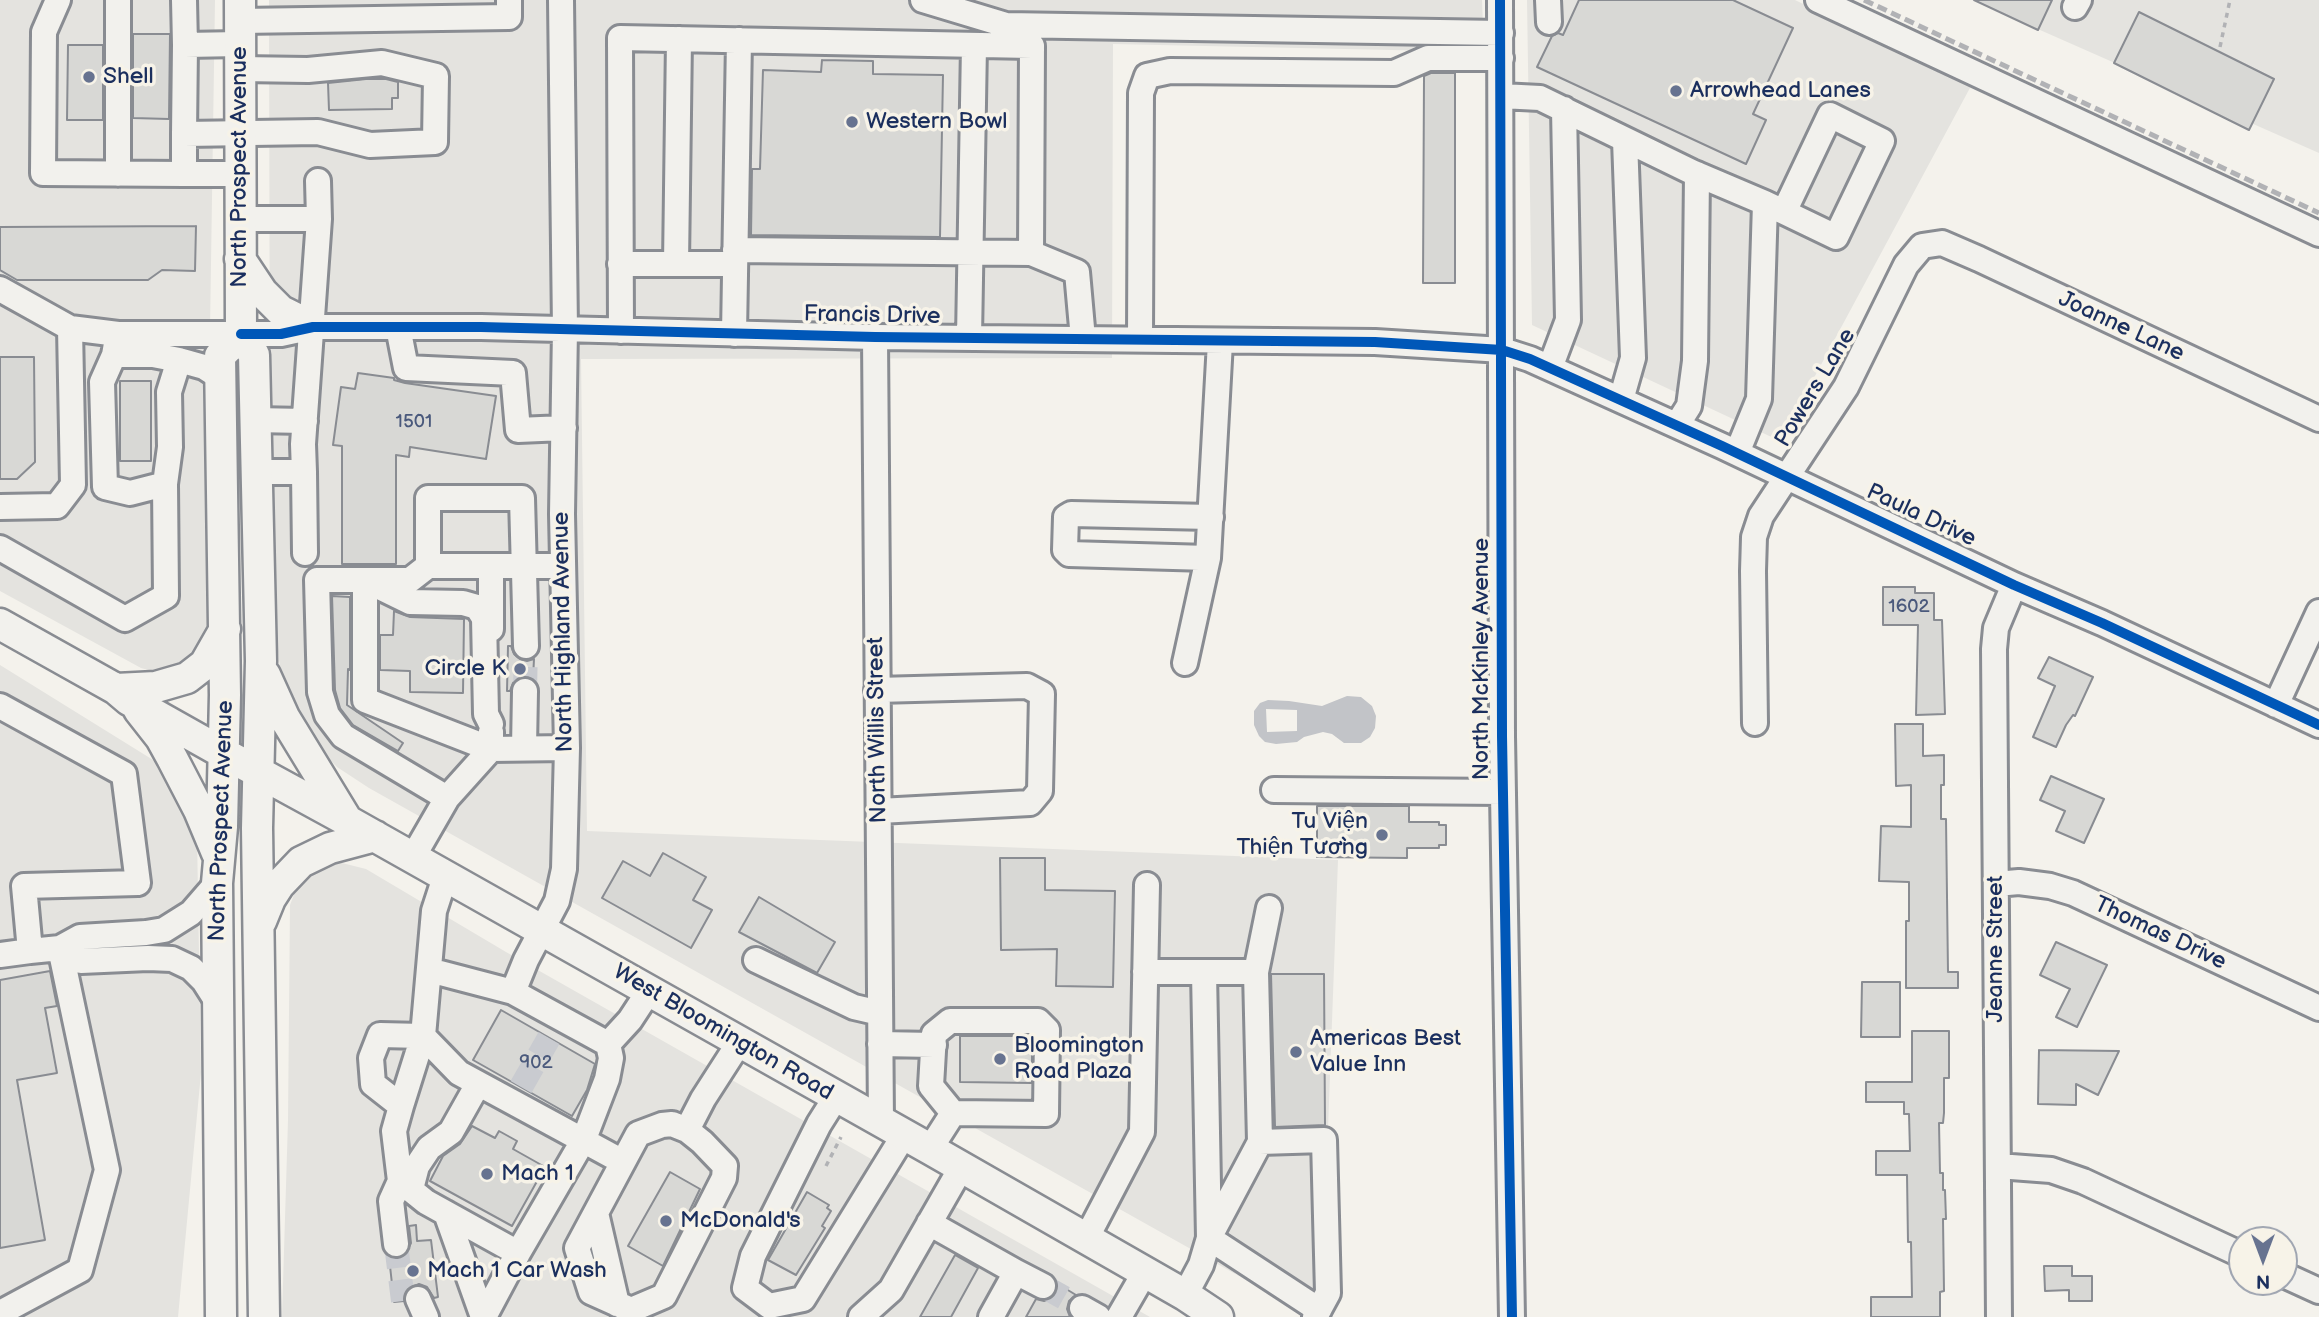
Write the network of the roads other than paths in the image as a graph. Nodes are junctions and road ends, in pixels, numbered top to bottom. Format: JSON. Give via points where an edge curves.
{"nodes":[{"id":1,"x":58,"y":0,"type":"edge"},
{"id":2,"x":118,"y":0,"type":"edge"},
{"id":3,"x":184,"y":0,"type":"edge"},
{"id":4,"x":509,"y":0,"type":"edge"},
{"id":5,"x":561,"y":0,"type":"edge"},
{"id":6,"x":923,"y":0,"type":"edge"},
{"id":7,"x":1500,"y":0,"type":"edge"},
{"id":8,"x":1818,"y":0,"type":"edge"},
{"id":9,"x":240,"y":33,"type":"edge"},
{"id":10,"x":679,"y":39,"type":"junction"},
{"id":11,"x":739,"y":40,"type":"junction"},
{"id":12,"x":185,"y":45,"type":"junction"},
{"id":13,"x":974,"y":45,"type":"junction"},
{"id":14,"x":1501,"y":46,"type":"junction"},
{"id":15,"x":1501,"y":96,"type":"junction"},
{"id":16,"x":1564,"y":109,"type":"junction"},
{"id":17,"x":184,"y":134,"type":"junction"},
{"id":18,"x":240,"y":134,"type":"junction"},
{"id":19,"x":1625,"y":139,"type":"junction"},
{"id":20,"x":118,"y":174,"type":"junction"},
{"id":21,"x":184,"y":174,"type":"junction"},
{"id":22,"x":240,"y":174,"type":"junction"},
{"id":23,"x":1697,"y":174,"type":"junction"},
{"id":24,"x":318,"y":181,"type":"dead end"},
{"id":25,"x":1775,"y":208,"type":"junction"},
{"id":26,"x":240,"y":219,"type":"junction"},
{"id":27,"x":319,"y":219,"type":"junction"},
{"id":28,"x":2319,"y":234,"type":"edge"},
{"id":29,"x":1922,"y":246,"type":"joint"},
{"id":30,"x":970,"y":252,"type":"junction"},
{"id":31,"x":1031,"y":253,"type":"junction"},
{"id":32,"x":735,"y":257,"type":"junction"},
{"id":33,"x":240,"y":258,"type":"junction"},
{"id":34,"x":620,"y":264,"type":"junction"},
{"id":35,"x":676,"y":264,"type":"junction"},
{"id":36,"x":0,"y":289,"type":"edge"},
{"id":37,"x":313,"y":327,"type":"junction"},
{"id":38,"x":398,"y":327,"type":"junction"},
{"id":39,"x":70,"y":328,"type":"junction"},
{"id":40,"x":565,"y":329,"type":"junction"},
{"id":41,"x":621,"y":331,"type":"junction"},
{"id":42,"x":241,"y":334,"type":"junction"},
{"id":43,"x":734,"y":334,"type":"junction"},
{"id":44,"x":875,"y":337,"type":"junction"},
{"id":45,"x":969,"y":338,"type":"junction"},
{"id":46,"x":1083,"y":339,"type":"junction"},
{"id":47,"x":1140,"y":339,"type":"junction"},
{"id":48,"x":1220,"y":342,"type":"junction"},
{"id":49,"x":116,"y":344,"type":"junction"},
{"id":50,"x":1502,"y":350,"type":"junction"},
{"id":51,"x":178,"y":360,"type":"junction"},
{"id":52,"x":1550,"y":368,"type":"junction"},
{"id":53,"x":221,"y":378,"type":"junction"},
{"id":54,"x":1621,"y":400,"type":"junction"},
{"id":55,"x":2319,"y":419,"type":"edge"},
{"id":56,"x":254,"y":420,"type":"junction"},
{"id":57,"x":305,"y":421,"type":"junction"},
{"id":58,"x":1677,"y":425,"type":"junction"},
{"id":59,"x":564,"y":428,"type":"junction"},
{"id":60,"x":1737,"y":453,"type":"junction"},
{"id":61,"x":256,"y":472,"type":"junction"},
{"id":62,"x":303,"y":472,"type":"junction"},
{"id":63,"x":1786,"y":476,"type":"junction"},
{"id":64,"x":165,"y":484,"type":"junction"},
{"id":65,"x":0,"y":507,"type":"edge"},
{"id":66,"x":1211,"y":517,"type":"junction"},
{"id":67,"x":0,"y":548,"type":"edge"},
{"id":68,"x":305,"y":553,"type":"dead end"},
{"id":69,"x":1208,"y":558,"type":"junction"},
{"id":70,"x":428,"y":566,"type":"junction"},
{"id":71,"x":491,"y":566,"type":"junction"},
{"id":72,"x":522,"y":566,"type":"junction"},
{"id":73,"x":563,"y":566,"type":"junction"},
{"id":74,"x":365,"y":580,"type":"junction"},
{"id":75,"x":2014,"y":585,"type":"junction"},
{"id":76,"x":2319,"y":612,"type":"edge"},
{"id":77,"x":0,"y":624,"type":"edge"},
{"id":78,"x":225,"y":629,"type":"junction"},
{"id":79,"x":526,"y":646,"type":"tunnel mouth"},
{"id":80,"x":261,"y":661,"type":"junction"},
{"id":81,"x":1185,"y":663,"type":"dead end"},
{"id":82,"x":877,"y":690,"type":"junction"},
{"id":83,"x":525,"y":691,"type":"tunnel mouth"},
{"id":84,"x":122,"y":694,"type":"junction"},
{"id":85,"x":2276,"y":705,"type":"junction"},
{"id":86,"x":0,"y":706,"type":"edge"},
{"id":87,"x":1755,"y":723,"type":"dead end"},
{"id":88,"x":2319,"y":725,"type":"edge"},
{"id":89,"x":491,"y":737,"type":"junction"},
{"id":90,"x":523,"y":748,"type":"junction"},
{"id":91,"x":566,"y":748,"type":"junction"},
{"id":92,"x":225,"y":754,"type":"junction"},
{"id":93,"x":258,"y":771,"type":"junction"},
{"id":94,"x":1274,"y":790,"type":"dead end"},
{"id":95,"x":1503,"y":792,"type":"junction"},
{"id":96,"x":447,"y":799,"type":"junction"},
{"id":97,"x":878,"y":811,"type":"junction"},
{"id":98,"x":346,"y":820,"type":"junction"},
{"id":99,"x":375,"y":836,"type":"junction"},
{"id":100,"x":413,"y":857,"type":"junction"},
{"id":101,"x":218,"y":869,"type":"junction"},
{"id":102,"x":445,"y":877,"type":"junction"},
{"id":103,"x":1996,"y":884,"type":"junction"},
{"id":104,"x":1147,"y":885,"type":"dead end"},
{"id":105,"x":1269,"y":908,"type":"dead end"},
{"id":106,"x":258,"y":927,"type":"junction"},
{"id":107,"x":541,"y":929,"type":"junction"},
{"id":108,"x":60,"y":948,"type":"junction"},
{"id":109,"x":30,"y":951,"type":"junction"},
{"id":110,"x":0,"y":955,"type":"edge"},
{"id":111,"x":756,"y":960,"type":"dead end"},
{"id":112,"x":429,"y":970,"type":"junction"},
{"id":113,"x":1145,"y":972,"type":"junction"},
{"id":114,"x":1204,"y":972,"type":"junction"},
{"id":115,"x":1256,"y":972,"type":"junction"},
{"id":116,"x":649,"y":991,"type":"junction"},
{"id":117,"x":513,"y":992,"type":"junction"},
{"id":118,"x":218,"y":1003,"type":"junction"},
{"id":119,"x":2319,"y":1008,"type":"edge"},
{"id":120,"x":880,"y":1013,"type":"junction"},
{"id":121,"x":424,"y":1036,"type":"junction"},
{"id":122,"x":739,"y":1042,"type":"junction"},
{"id":123,"x":608,"y":1044,"type":"junction"},
{"id":124,"x":880,"y":1044,"type":"junction"},
{"id":125,"x":933,"y":1045,"type":"junction"},
{"id":126,"x":478,"y":1084,"type":"junction"},
{"id":127,"x":836,"y":1097,"type":"junction"},
{"id":128,"x":401,"y":1107,"type":"junction"},
{"id":129,"x":953,"y":1113,"type":"junction"},
{"id":130,"x":893,"y":1129,"type":"junction"},
{"id":131,"x":687,"y":1130,"type":"junction"},
{"id":132,"x":584,"y":1139,"type":"junction"},
{"id":133,"x":1260,"y":1142,"type":"junction"},
{"id":134,"x":930,"y":1149,"type":"junction"},
{"id":135,"x":623,"y":1162,"type":"junction"},
{"id":136,"x":1998,"y":1166,"type":"junction"},
{"id":137,"x":961,"y":1168,"type":"junction"},
{"id":138,"x":405,"y":1185,"type":"junction"},
{"id":139,"x":446,"y":1213,"type":"junction"},
{"id":140,"x":929,"y":1223,"type":"junction"},
{"id":141,"x":1086,"y":1238,"type":"junction"},
{"id":142,"x":1209,"y":1238,"type":"junction"},
{"id":143,"x":404,"y":1243,"type":"tunnel mouth"},
{"id":144,"x":2228,"y":1248,"type":"edge"},
{"id":145,"x":519,"y":1253,"type":"junction"},
{"id":146,"x":1016,"y":1272,"type":"junction"},
{"id":147,"x":1145,"y":1272,"type":"junction"},
{"id":148,"x":2298,"y":1281,"type":"edge"},
{"id":149,"x":1043,"y":1286,"type":"tunnel mouth"},
{"id":150,"x":2319,"y":1291,"type":"edge"},
{"id":151,"x":1185,"y":1294,"type":"junction"},
{"id":152,"x":0,"y":1313,"type":"edge"},
{"id":153,"x":1317,"y":1314,"type":"edge"},
{"id":154,"x":221,"y":1317,"type":"edge"},
{"id":155,"x":264,"y":1317,"type":"edge"},
{"id":156,"x":483,"y":1317,"type":"edge"},
{"id":157,"x":861,"y":1317,"type":"edge"},
{"id":158,"x":991,"y":1317,"type":"edge"},
{"id":159,"x":1119,"y":1317,"type":"edge"},
{"id":160,"x":1218,"y":1317,"type":"edge"},
{"id":161,"x":1512,"y":1317,"type":"edge"},
{"id":162,"x":1999,"y":1317,"type":"edge"}],
"edges":[{"from":1,"to":20,"type":"street","via":[[44,32],[43,173]]},
{"from":2,"to":20,"type":"street"},
{"from":3,"to":12,"type":"street"},
{"from":4,"to":9,"type":"street","via":[[509,17]]},
{"from":5,"to":40,"type":"street","name":"North Highland Avenue"},
{"from":6,"to":14,"type":"street","via":[[1006,25]]},
{"from":7,"to":14,"type":"street","name":"North McKinley Avenue"},
{"from":8,"to":28,"type":"street"},
{"from":9,"to":12,"type":"street"},
{"from":9,"to":18,"type":"main road","name":"North Prospect Avenue"},
{"from":9,"to":18,"type":"street","via":[[308,70],[382,64],[436,76],[435,142],[370,145],[318,132]]},
{"from":10,"to":11,"type":"street"},
{"from":10,"to":34,"type":"street","via":[[620,38]]},
{"from":10,"to":35,"type":"street"},
{"from":11,"to":13,"type":"street"},
{"from":11,"to":32,"type":"street"},
{"from":12,"to":17,"type":"street"},
{"from":13,"to":30,"type":"street"},
{"from":13,"to":31,"type":"street","via":[[1032,46]]},
{"from":14,"to":15,"type":"street","name":"North McKinley Avenue"},
{"from":14,"to":47,"type":"street","via":[[1428,58],[1394,74],[1170,71],[1147,76],[1141,93]]},
{"from":15,"to":16,"type":"street","via":[[1540,98]]},
{"from":15,"to":50,"type":"street","name":"North McKinley Avenue"},
{"from":16,"to":19,"type":"street"},
{"from":16,"to":52,"type":"street","via":[[1568,320]]},
{"from":17,"to":18,"type":"street"},
{"from":17,"to":21,"type":"street"},
{"from":18,"to":22,"type":"main road","name":"North Prospect Avenue"},
{"from":19,"to":23,"type":"street"},
{"from":19,"to":54,"type":"street","via":[[1633,358]]},
{"from":20,"to":21,"type":"street"},
{"from":21,"to":22,"type":"street"},
{"from":22,"to":26,"type":"main road","name":"North Prospect Avenue"},
{"from":23,"to":25,"type":"street"},
{"from":23,"to":58,"type":"street","via":[[1695,361],[1689,406]]},
{"from":24,"to":27,"type":"street"},
{"from":25,"to":25,"type":"street","via":[[1836,237],[1882,141],[1830,115]]},
{"from":25,"to":60,"type":"street","via":[[1759,399]]},
{"from":26,"to":27,"type":"street"},
{"from":26,"to":33,"type":"main road","name":"North Prospect Avenue"},
{"from":27,"to":37,"type":"street"},
{"from":29,"to":55,"type":"street","name":"Joanne Lane","via":[[1942,243],[1979,259]]},
{"from":29,"to":63,"type":"street","name":"Powers Lane","via":[[1906,265],[1856,369]]},
{"from":30,"to":31,"type":"street"},
{"from":30,"to":32,"type":"street"},
{"from":30,"to":45,"type":"street"},
{"from":31,"to":46,"type":"street","via":[[1077,272]]},
{"from":32,"to":35,"type":"street"},
{"from":32,"to":43,"type":"street"},
{"from":33,"to":37,"type":"main road","via":[[281,311]]},
{"from":33,"to":42,"type":"main road","name":"North Prospect Avenue"},
{"from":34,"to":35,"type":"street"},
{"from":34,"to":41,"type":"street"},
{"from":36,"to":39,"type":"street"},
{"from":37,"to":38,"type":"street","name":"Francis Drive"},
{"from":37,"to":42,"type":"street","name":"Francis Drive","via":[[281,334]]},
{"from":37,"to":57,"type":"street"},
{"from":38,"to":40,"type":"street","name":"Francis Drive"},
{"from":38,"to":59,"type":"street","via":[[407,368],[513,373],[518,430]]},
{"from":39,"to":49,"type":"street"},
{"from":39,"to":65,"type":"street","via":[[74,485],[57,506]]},
{"from":40,"to":41,"type":"street","name":"Francis Drive"},
{"from":40,"to":59,"type":"street","name":"North Highland Avenue"},
{"from":41,"to":43,"type":"street","name":"Francis Drive"},
{"from":42,"to":49,"type":"street","name":"Francis Drive"},
{"from":42,"to":53,"type":"main road","name":"North Prospect Avenue","via":[[220,356]]},
{"from":42,"to":56,"type":"main road","name":"North Prospect Avenue","via":[[254,355]]},
{"from":43,"to":44,"type":"street","name":"Francis Drive"},
{"from":44,"to":45,"type":"street","name":"Francis Drive"},
{"from":44,"to":82,"type":"street","name":"North Willis Street"},
{"from":45,"to":46,"type":"street","name":"Francis Drive"},
{"from":46,"to":47,"type":"street","name":"Francis Drive"},
{"from":47,"to":48,"type":"street","name":"Francis Drive"},
{"from":48,"to":50,"type":"street","name":"Francis Drive","via":[[1375,342]]},
{"from":48,"to":66,"type":"street"},
{"from":49,"to":51,"type":"street"},
{"from":49,"to":64,"type":"street","via":[[102,382],[105,487],[130,493]]},
{"from":50,"to":52,"type":"street","name":"Paula Drive"},
{"from":50,"to":95,"type":"street","name":"North McKinley Avenue"},
{"from":51,"to":53,"type":"street","via":[[204,367]]},
{"from":51,"to":64,"type":"street","via":[[169,392]]},
{"from":52,"to":54,"type":"street","name":"Paula Drive"},
{"from":53,"to":78,"type":"main road","name":"North Prospect Avenue"},
{"from":54,"to":58,"type":"street","name":"Paula Drive"},
{"from":56,"to":57,"type":"street"},
{"from":56,"to":61,"type":"main road","name":"North Prospect Avenue"},
{"from":57,"to":62,"type":"street"},
{"from":58,"to":60,"type":"street","name":"Paula Drive"},
{"from":59,"to":73,"type":"street","name":"North Highland Avenue"},
{"from":60,"to":63,"type":"street","name":"Paula Drive"},
{"from":61,"to":62,"type":"street"},
{"from":61,"to":80,"type":"main road","name":"North Prospect Avenue"},
{"from":62,"to":68,"type":"street"},
{"from":63,"to":75,"type":"street","name":"Paula Drive"},
{"from":63,"to":87,"type":"street","name":"Powers Lane","via":[[1761,516],[1754,537]]},
{"from":64,"to":67,"type":"street","via":[[166,596],[125,619]]},
{"from":66,"to":69,"type":"street"},
{"from":66,"to":69,"type":"street","via":[[1066,517],[1065,550],[1069,554]]},
{"from":69,"to":81,"type":"street"},
{"from":70,"to":71,"type":"street"},
{"from":70,"to":72,"type":"street","via":[[428,498],[522,498]]},
{"from":70,"to":74,"type":"street","via":[[411,580]]},
{"from":71,"to":72,"type":"street"},
{"from":71,"to":89,"type":"street"},
{"from":72,"to":73,"type":"street"},
{"from":72,"to":79,"type":"street"},
{"from":73,"to":91,"type":"street","name":"North Highland Avenue"},
{"from":74,"to":89,"type":"street","via":[[410,602],[477,607],[484,618],[486,714]]},
{"from":74,"to":89,"type":"street","via":[[365,700]]},
{"from":74,"to":96,"type":"street","via":[[317,580],[320,692],[327,715],[343,736]]},
{"from":75,"to":85,"type":"street","name":"Paula Drive"},
{"from":75,"to":103,"type":"street","name":"Jeanne Street","via":[[1994,638]]},
{"from":76,"to":85,"type":"street"},
{"from":77,"to":84,"type":"main road","name":"West Bloomington Road"},
{"from":78,"to":84,"type":"main road","via":[[205,664],[187,678]]},
{"from":78,"to":92,"type":"main road","name":"North Prospect Avenue"},
{"from":80,"to":93,"type":"main road","name":"North Prospect Avenue"},
{"from":80,"to":98,"type":"main road","via":[[279,709]]},
{"from":82,"to":97,"type":"street","name":"North Willis Street"},
{"from":82,"to":97,"type":"street","via":[[1027,686],[1041,694],[1040,791],[1030,803]]},
{"from":83,"to":90,"type":"street"},
{"from":84,"to":92,"type":"main road","name":"West Bloomington Road"},
{"from":84,"to":101,"type":"main road","via":[[161,738],[172,758],[199,810]]},
{"from":85,"to":88,"type":"street","name":"Paula Drive"},
{"from":86,"to":109,"type":"street","via":[[124,774],[138,883],[24,886]]},
{"from":89,"to":90,"type":"street"},
{"from":89,"to":96,"type":"street"},
{"from":90,"to":91,"type":"street"},
{"from":91,"to":107,"type":"street","name":"North Highland Avenue","via":[[564,869],[557,901]]},
{"from":92,"to":93,"type":"main road","name":"West Bloomington Road"},
{"from":92,"to":101,"type":"main road","name":"North Prospect Avenue"},
{"from":93,"to":98,"type":"main road","name":"West Bloomington Road"},
{"from":93,"to":106,"type":"main road","name":"North Prospect Avenue"},
{"from":94,"to":95,"type":"street"},
{"from":95,"to":161,"type":"street","name":"North McKinley Avenue"},
{"from":96,"to":100,"type":"street"},
{"from":97,"to":120,"type":"street","name":"North Willis Street"},
{"from":98,"to":99,"type":"main road","name":"West Bloomington Road"},
{"from":99,"to":100,"type":"main road","name":"West Bloomington Road"},
{"from":99,"to":106,"type":"main road","via":[[330,848],[301,862],[279,885]]},
{"from":100,"to":102,"type":"main road","name":"West Bloomington Road"},
{"from":101,"to":108,"type":"street","via":[[191,913],[164,930],[80,937]]},
{"from":101,"to":118,"type":"main road","name":"North Prospect Avenue"},
{"from":102,"to":107,"type":"main road","name":"West Bloomington Road"},
{"from":102,"to":112,"type":"street","via":[[434,911]]},
{"from":103,"to":119,"type":"street","name":"Thomas Drive","via":[[2050,886],[2073,893]]},
{"from":103,"to":136,"type":"street","name":"Jeanne Street"},
{"from":104,"to":113,"type":"street"},
{"from":105,"to":115,"type":"street"},
{"from":106,"to":155,"type":"main road","name":"North Prospect Avenue"},
{"from":107,"to":116,"type":"main road","name":"West Bloomington Road"},
{"from":107,"to":117,"type":"street","name":"North Highland Avenue"},
{"from":108,"to":109,"type":"street"},
{"from":108,"to":118,"type":"street","via":[[81,961],[172,959],[191,968]]},
{"from":108,"to":152,"type":"street","via":[[107,1170],[80,1270]]},
{"from":109,"to":110,"type":"street"},
{"from":111,"to":120,"type":"street","via":[[854,1007]]},
{"from":112,"to":117,"type":"street"},
{"from":112,"to":121,"type":"street"},
{"from":113,"to":114,"type":"street"},
{"from":113,"to":141,"type":"street","via":[[1142,1132]]},
{"from":114,"to":115,"type":"street"},
{"from":114,"to":142,"type":"street"},
{"from":115,"to":133,"type":"street"},
{"from":116,"to":122,"type":"main road","name":"West Bloomington Road"},
{"from":116,"to":123,"type":"street"},
{"from":117,"to":123,"type":"street","via":[[555,1028]]},
{"from":118,"to":154,"type":"main road","name":"North Prospect Avenue"},
{"from":120,"to":124,"type":"street","name":"North Willis Street"},
{"from":121,"to":126,"type":"street","via":[[459,1073]]},
{"from":121,"to":128,"type":"street"},
{"from":121,"to":128,"type":"street","via":[[380,1035],[372,1058],[373,1084]]},
{"from":122,"to":127,"type":"main road","name":"West Bloomington Road"},
{"from":122,"to":131,"type":"street"},
{"from":123,"to":132,"type":"street","via":[[607,1079]]},
{"from":124,"to":125,"type":"street"},
{"from":124,"to":130,"type":"street","name":"North Willis Street"},
{"from":125,"to":129,"type":"street","via":[[931,1086]]},
{"from":125,"to":129,"type":"street","via":[[934,1034],[950,1021],[1038,1021],[1047,1030],[1046,1114]]},
{"from":126,"to":132,"type":"street","via":[[516,1094]]},
{"from":126,"to":138,"type":"street","via":[[450,1132],[429,1148]]},
{"from":127,"to":130,"type":"main road","name":"West Bloomington Road"},
{"from":127,"to":130,"type":"street","via":[[752,1256],[745,1288],[769,1306],[803,1299]]},
{"from":128,"to":138,"type":"street","via":[[394,1131]]},
{"from":129,"to":134,"type":"street"},
{"from":130,"to":134,"type":"main road","name":"West Bloomington Road"},
{"from":131,"to":135,"type":"street","via":[[672,1124],[638,1134]]},
{"from":131,"to":135,"type":"street","via":[[725,1166],[724,1178],[664,1296],[631,1310],[591,1293],[577,1248]]},
{"from":132,"to":135,"type":"street"},
{"from":132,"to":145,"type":"street"},
{"from":133,"to":142,"type":"street"},
{"from":133,"to":153,"type":"street","via":[[1324,1140],[1328,1293]]},
{"from":134,"to":137,"type":"main road","name":"West Bloomington Road"},
{"from":136,"to":144,"type":"street","via":[[2051,1170],[2083,1181]]},
{"from":136,"to":162,"type":"street","name":"Jeanne Street"},
{"from":137,"to":140,"type":"street"},
{"from":137,"to":141,"type":"main road","name":"West Bloomington Road"},
{"from":138,"to":139,"type":"street"},
{"from":138,"to":143,"type":"street"},
{"from":139,"to":145,"type":"street"},
{"from":139,"to":156,"type":"street"},
{"from":140,"to":146,"type":"street"},
{"from":140,"to":157,"type":"street","via":[[891,1290]]},
{"from":141,"to":147,"type":"main road","name":"West Bloomington Road"},
{"from":142,"to":151,"type":"street"},
{"from":142,"to":153,"type":"street"},
{"from":145,"to":156,"type":"street"},
{"from":146,"to":149,"type":"street"},
{"from":146,"to":158,"type":"street"},
{"from":147,"to":151,"type":"main road","name":"West Bloomington Road"},
{"from":147,"to":159,"type":"street"},
{"from":148,"to":150,"type":"street"},
{"from":151,"to":160,"type":"main road","name":"West Bloomington Road"}]}
